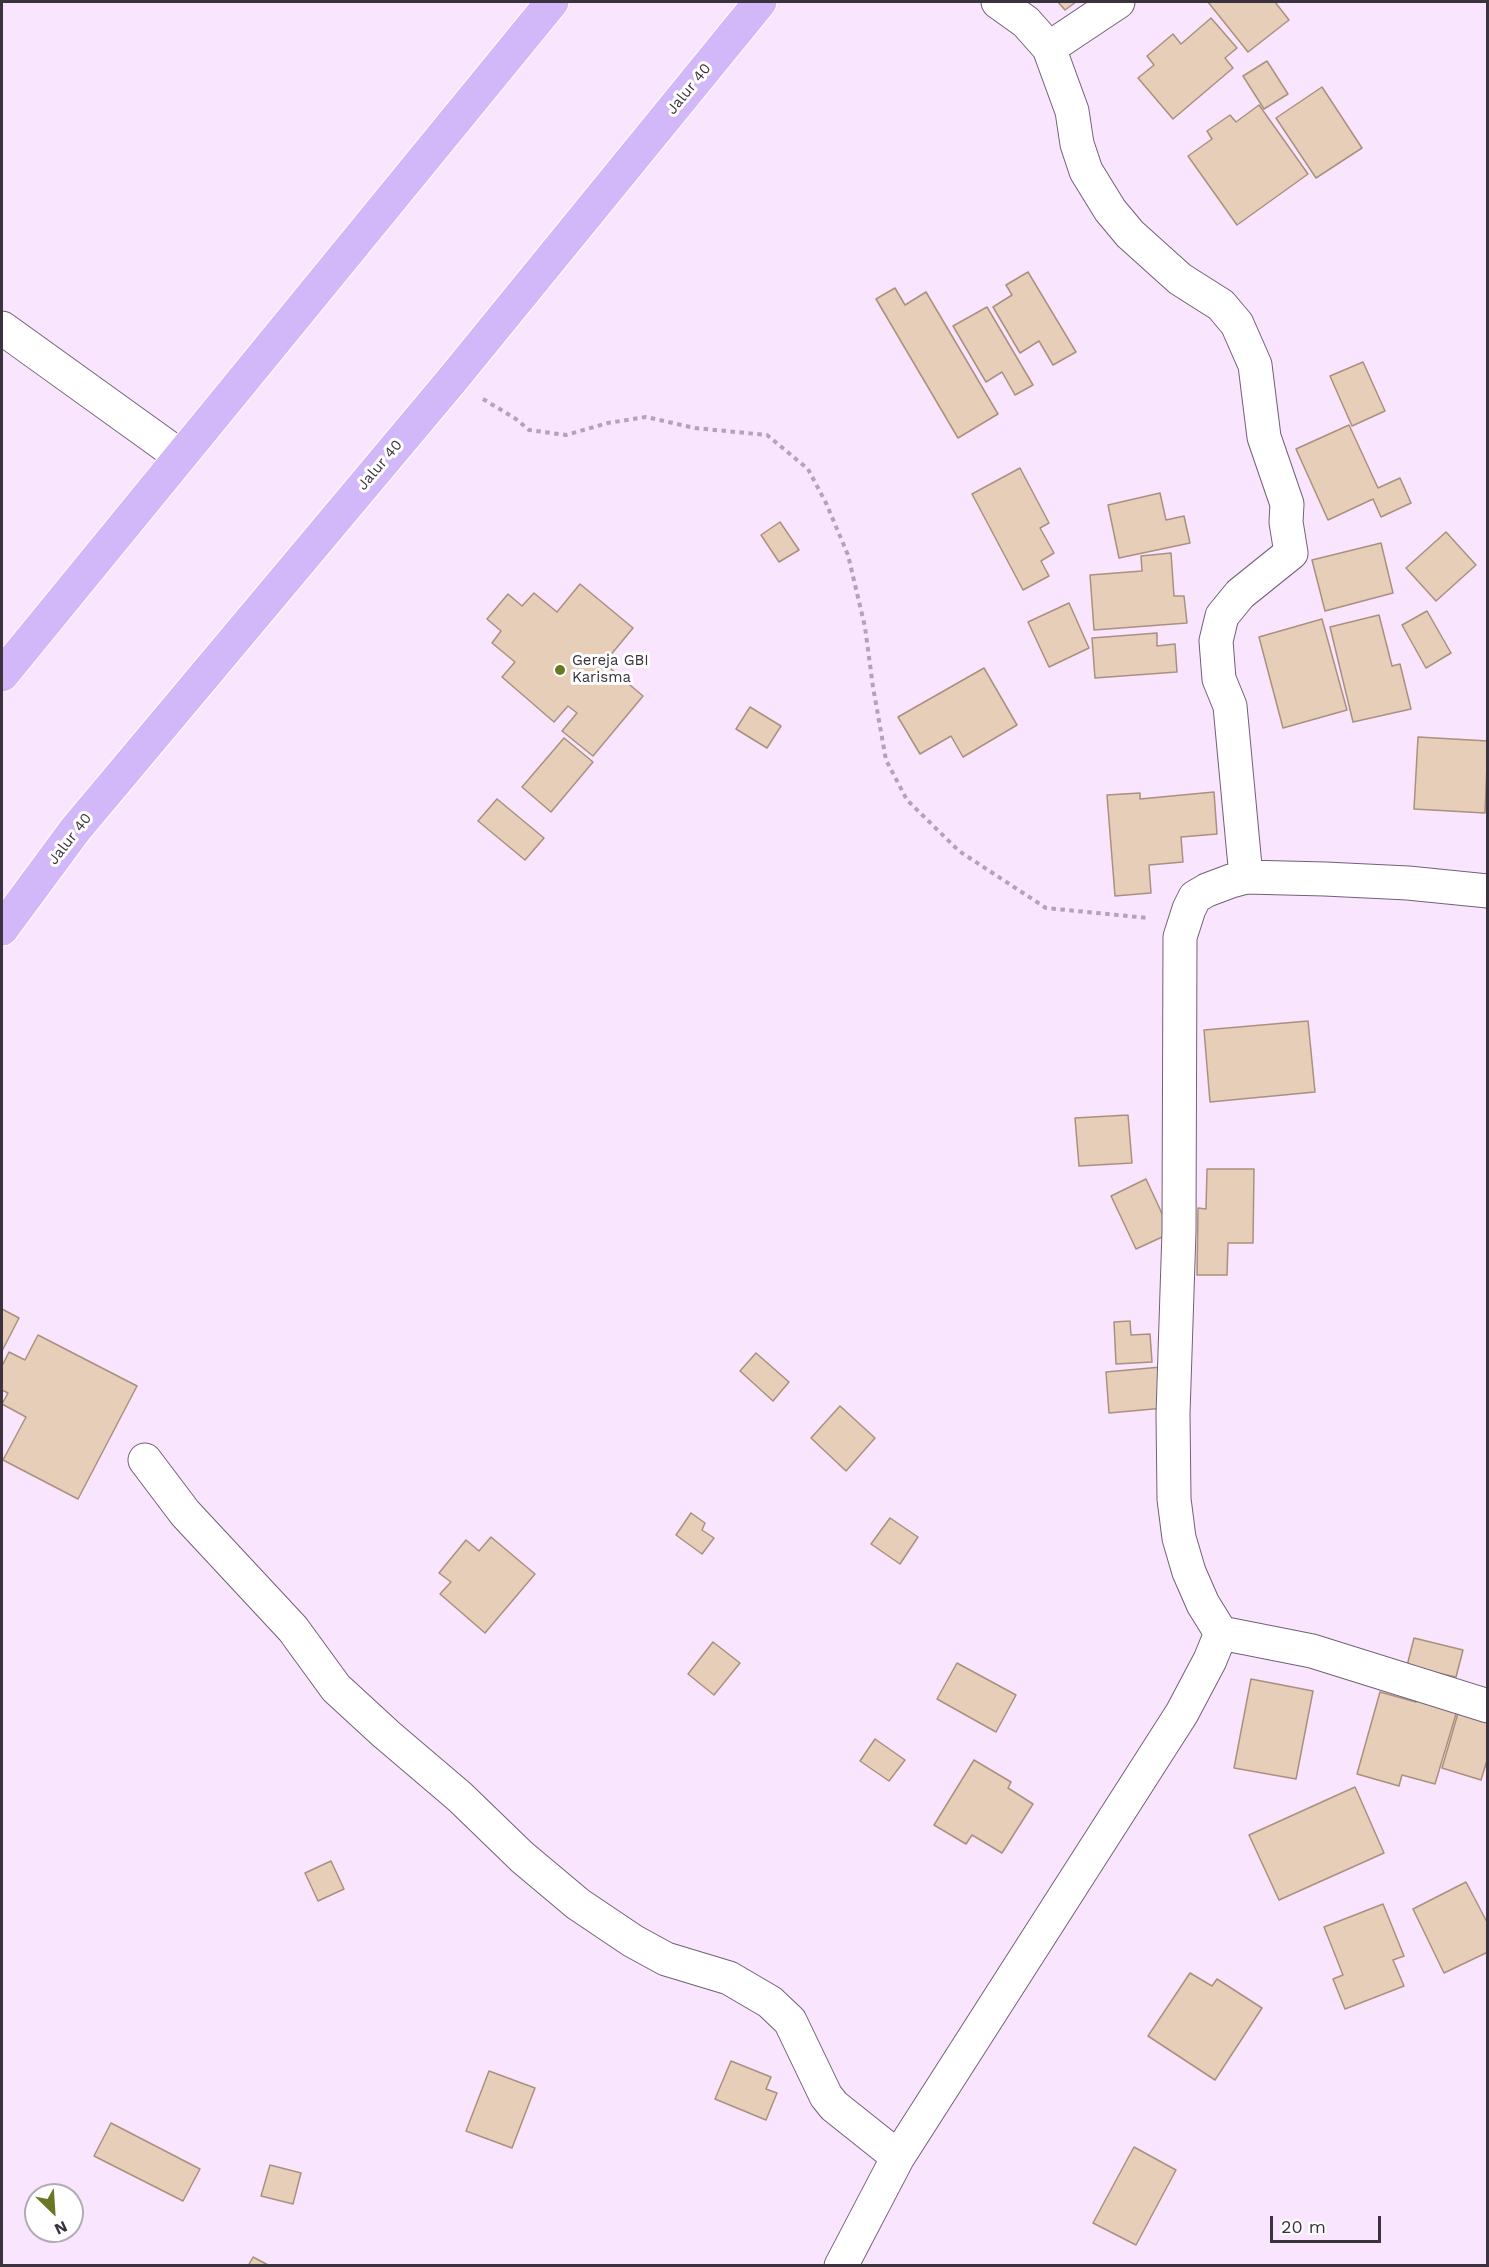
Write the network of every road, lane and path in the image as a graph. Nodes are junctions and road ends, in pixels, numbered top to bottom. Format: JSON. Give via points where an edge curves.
{"nodes":[{"id":1,"x":552,"y":2,"type":"edge"},
{"id":2,"x":760,"y":2,"type":"edge"},
{"id":3,"x":998,"y":2,"type":"edge"},
{"id":4,"x":1118,"y":2,"type":"edge"},
{"id":5,"x":1050,"y":48,"type":"junction"},
{"id":6,"x":2,"y":328,"type":"edge"},
{"id":7,"x":452,"y":380,"type":"junction"},
{"id":8,"x":180,"y":456,"type":"junction"},
{"id":9,"x":2,"y":675,"type":"edge"},
{"id":10,"x":1246,"y":878,"type":"junction"},
{"id":11,"x":1488,"y":891,"type":"edge"},
{"id":12,"x":1185,"y":921,"type":"junction"},
{"id":13,"x":2,"y":929,"type":"edge"},
{"id":14,"x":145,"y":1460,"type":"dead end"},
{"id":15,"x":1221,"y":1633,"type":"junction"},
{"id":16,"x":1488,"y":1706,"type":"edge"},
{"id":17,"x":898,"y":2157,"type":"junction"},
{"id":18,"x":841,"y":2265,"type":"edge"}],
"edges":[{"from":1,"to":8,"type":"highway"},
{"from":2,"to":7,"type":"highway","name":"Jalur 40"},
{"from":3,"to":5,"type":"street","via":[[1026,22]]},
{"from":4,"to":5,"type":"street"},
{"from":5,"to":10,"type":"street","via":[[1072,111],[1077,144],[1097,191],[1130,234],[1180,279],[1221,305],[1237,324],[1255,364],[1264,437],[1287,504],[1291,553],[1240,594],[1222,616],[1216,641],[1219,680],[1230,706]]},
{"from":6,"to":8,"type":"street"},
{"from":7,"to":12,"type":"path","via":[[529,430],[566,435],[646,417],[695,428],[767,435],[808,469],[848,555],[866,627],[886,760],[907,800],[958,851],[1046,908]]},
{"from":7,"to":13,"type":"highway","name":"Jalur 40","via":[[75,830]]},
{"from":8,"to":9,"type":"highway"},
{"from":10,"to":11,"type":"street","via":[[1384,882]]},
{"from":10,"to":12,"type":"street","via":[[1195,897]]},
{"from":12,"to":15,"type":"street","via":[[1179,967],[1174,1499],[1189,1572]]},
{"from":14,"to":17,"type":"street","via":[[185,1513],[293,1629],[336,1688],[579,1904],[666,1959],[729,1978],[770,2002],[790,2021],[834,2106]]},
{"from":15,"to":16,"type":"street","via":[[1312,1651]]},
{"from":15,"to":17,"type":"street","via":[[1182,1713]]},
{"from":17,"to":18,"type":"street"}]}
